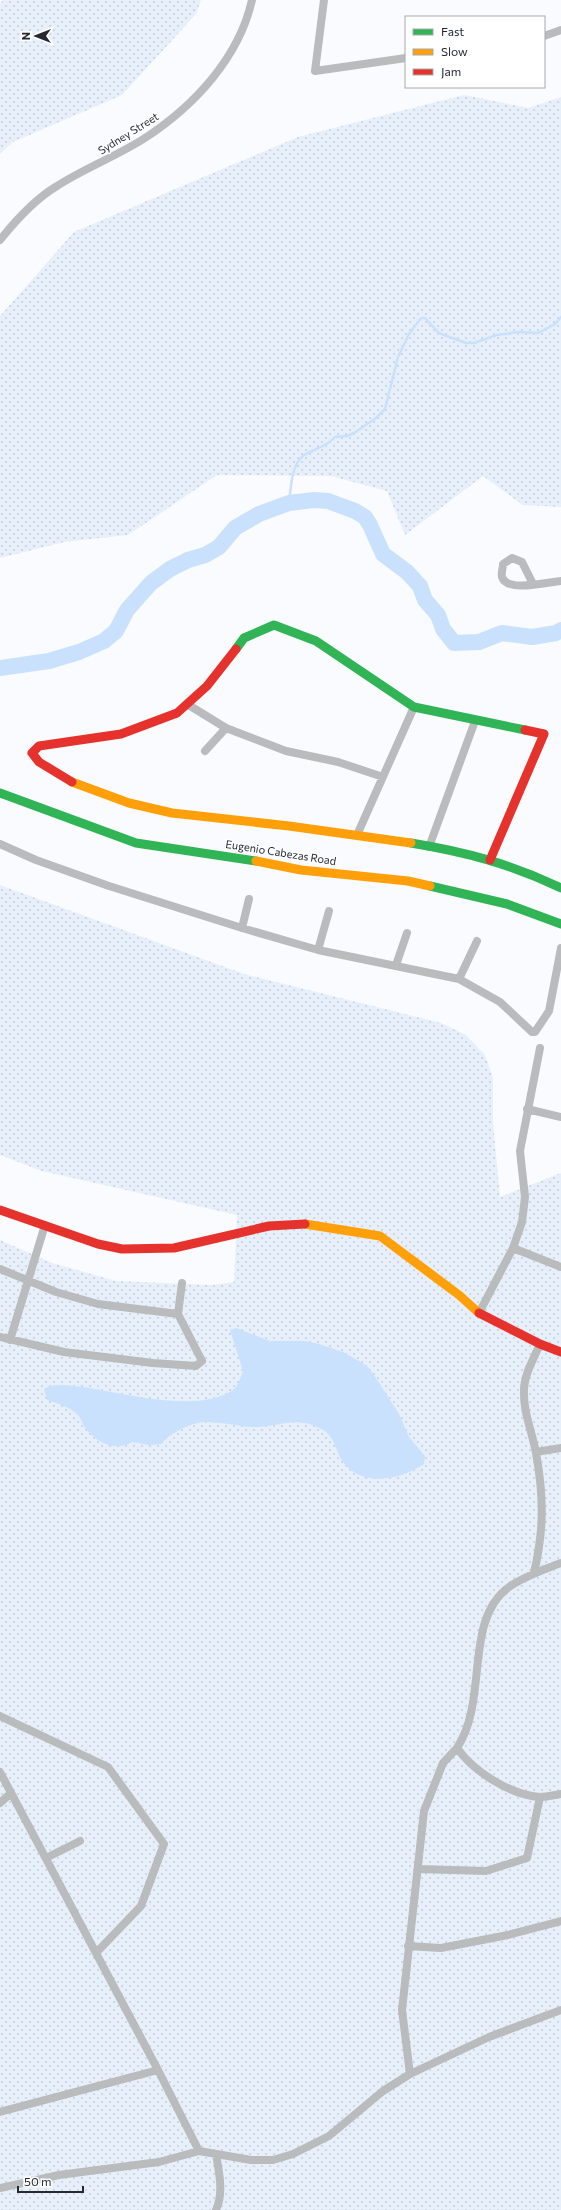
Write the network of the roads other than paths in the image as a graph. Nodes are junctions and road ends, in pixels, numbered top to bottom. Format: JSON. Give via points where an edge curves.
{"nodes":[{"id":1,"x":252,"y":0,"type":"edge"},
{"id":2,"x":324,"y":0,"type":"edge"},
{"id":3,"x":561,"y":30,"type":"edge"},
{"id":4,"x":545,"y":36,"type":"edge"},
{"id":5,"x":405,"y":58,"type":"edge"},
{"id":6,"x":0,"y":240,"type":"edge"},
{"id":7,"x":561,"y":581,"type":"edge"},
{"id":8,"x":533,"y":584,"type":"dead end"},
{"id":9,"x":187,"y":704,"type":"junction"},
{"id":10,"x":414,"y":707,"type":"junction"},
{"id":11,"x":476,"y":721,"type":"junction"},
{"id":12,"x":226,"y":728,"type":"junction"},
{"id":13,"x":205,"y":751,"type":"dead end"},
{"id":14,"x":383,"y":777,"type":"junction"},
{"id":15,"x":0,"y":793,"type":"edge"},
{"id":16,"x":357,"y":835,"type":"junction"},
{"id":17,"x":0,"y":844,"type":"edge"},
{"id":18,"x":429,"y":847,"type":"junction"},
{"id":19,"x":490,"y":860,"type":"junction"},
{"id":20,"x":561,"y":888,"type":"edge"},
{"id":21,"x":249,"y":899,"type":"dead end"},
{"id":22,"x":329,"y":910,"type":"dead end"},
{"id":23,"x":561,"y":924,"type":"edge"},
{"id":24,"x":242,"y":928,"type":"junction"},
{"id":25,"x":407,"y":933,"type":"dead end"},
{"id":26,"x":477,"y":941,"type":"dead end"},
{"id":27,"x":561,"y":948,"type":"edge"},
{"id":28,"x":318,"y":950,"type":"junction"},
{"id":29,"x":396,"y":965,"type":"junction"},
{"id":30,"x":459,"y":978,"type":"junction"},
{"id":31,"x":540,"y":1048,"type":"dead end"},
{"id":32,"x":527,"y":1108,"type":"junction"},
{"id":33,"x":561,"y":1117,"type":"edge"},
{"id":34,"x":0,"y":1210,"type":"edge"},
{"id":35,"x":45,"y":1225,"type":"junction"},
{"id":36,"x":513,"y":1248,"type":"junction"},
{"id":37,"x":561,"y":1267,"type":"edge"},
{"id":38,"x":0,"y":1269,"type":"edge"},
{"id":39,"x":28,"y":1281,"type":"junction"},
{"id":40,"x":182,"y":1283,"type":"dead end"},
{"id":41,"x":479,"y":1313,"type":"junction"},
{"id":42,"x":178,"y":1314,"type":"junction"},
{"id":43,"x":0,"y":1337,"type":"edge"},
{"id":44,"x":10,"y":1340,"type":"junction"},
{"id":45,"x":540,"y":1344,"type":"junction"},
{"id":46,"x":561,"y":1352,"type":"edge"},
{"id":47,"x":561,"y":1448,"type":"edge"},
{"id":48,"x":536,"y":1452,"type":"junction"},
{"id":49,"x":561,"y":1562,"type":"edge"},
{"id":50,"x":534,"y":1573,"type":"junction"},
{"id":51,"x":0,"y":1716,"type":"edge"},
{"id":52,"x":457,"y":1748,"type":"junction"},
{"id":53,"x":0,"y":1772,"type":"edge"},
{"id":54,"x":11,"y":1793,"type":"junction"},
{"id":55,"x":561,"y":1794,"type":"edge"},
{"id":56,"x":540,"y":1797,"type":"junction"},
{"id":57,"x":0,"y":1803,"type":"edge"},
{"id":58,"x":80,"y":1841,"type":"dead end"},
{"id":59,"x":46,"y":1858,"type":"junction"},
{"id":60,"x":418,"y":1868,"type":"junction"},
{"id":61,"x":561,"y":1921,"type":"edge"},
{"id":62,"x":408,"y":1946,"type":"junction"},
{"id":63,"x":96,"y":1953,"type":"junction"},
{"id":64,"x":561,"y":2010,"type":"edge"},
{"id":65,"x":158,"y":2070,"type":"junction"},
{"id":66,"x":410,"y":2074,"type":"junction"},
{"id":67,"x":0,"y":2112,"type":"edge"},
{"id":68,"x":199,"y":2151,"type":"junction"},
{"id":69,"x":216,"y":2154,"type":"junction"},
{"id":70,"x":0,"y":2188,"type":"edge"},
{"id":71,"x":216,"y":2210,"type":"edge"}],
"edges":[{"from":1,"to":6,"type":"street","name":"Sydney Street","via":[[227,58],[202,90],[175,116],[145,138],[56,186],[18,219]]},
{"from":2,"to":5,"type":"street","via":[[315,71]]},
{"from":3,"to":4,"type":"street"},
{"from":7,"to":8,"type":"street"},
{"from":9,"to":10,"type":"street","via":[[207,686],[244,638],[274,625],[316,640]]},
{"from":9,"to":12,"type":"street"},
{"from":9,"to":16,"type":"street","via":[[176,713],[121,734],[39,746],[32,753],[38,762],[60,777],[94,792],[160,811]]},
{"from":10,"to":11,"type":"street"},
{"from":10,"to":14,"type":"street"},
{"from":11,"to":18,"type":"street"},
{"from":11,"to":19,"type":"street","via":[[544,734]]},
{"from":12,"to":13,"type":"street"},
{"from":12,"to":14,"type":"street","via":[[286,751],[338,762]]},
{"from":14,"to":16,"type":"street"},
{"from":15,"to":23,"type":"street","name":"Eugenio Cabezas Road","via":[[136,844],[239,857],[301,870],[408,881],[507,904]]},
{"from":16,"to":18,"type":"street"},
{"from":17,"to":24,"type":"street","via":[[109,886]]},
{"from":18,"to":19,"type":"street","via":[[464,852]]},
{"from":19,"to":20,"type":"street","via":[[524,869]]},
{"from":21,"to":24,"type":"street"},
{"from":22,"to":28,"type":"street"},
{"from":24,"to":28,"type":"street"},
{"from":25,"to":29,"type":"street"},
{"from":26,"to":30,"type":"street"},
{"from":27,"to":30,"type":"street","via":[[548,1011],[535,1032],[529,1032],[500,1002]]},
{"from":28,"to":29,"type":"street"},
{"from":29,"to":30,"type":"street"},
{"from":31,"to":32,"type":"street"},
{"from":32,"to":33,"type":"street"},
{"from":32,"to":36,"type":"street","via":[[520,1151],[525,1197],[522,1222]]},
{"from":34,"to":35,"type":"street"},
{"from":35,"to":39,"type":"street"},
{"from":35,"to":41,"type":"street","via":[[98,1244],[122,1249],[174,1248],[269,1226],[298,1223],[380,1236]]},
{"from":36,"to":37,"type":"street"},
{"from":36,"to":41,"type":"street"},
{"from":38,"to":39,"type":"street"},
{"from":39,"to":42,"type":"street","via":[[98,1304]]},
{"from":39,"to":44,"type":"street"},
{"from":40,"to":42,"type":"street"},
{"from":41,"to":45,"type":"street"},
{"from":42,"to":44,"type":"street","via":[[202,1361],[196,1366],[64,1352]]},
{"from":43,"to":44,"type":"street"},
{"from":45,"to":46,"type":"street"},
{"from":45,"to":48,"type":"street","via":[[524,1389],[525,1414]]},
{"from":47,"to":48,"type":"street"},
{"from":48,"to":50,"type":"street","via":[[544,1508],[540,1550]]},
{"from":49,"to":50,"type":"street"},
{"from":50,"to":52,"type":"street","via":[[508,1588],[492,1605],[482,1629],[478,1680],[469,1724]]},
{"from":51,"to":63,"type":"street","via":[[108,1768],[164,1844],[141,1906]]},
{"from":52,"to":56,"type":"street","via":[[466,1760],[490,1778]]},
{"from":52,"to":60,"type":"street","via":[[443,1762],[424,1811]]},
{"from":53,"to":54,"type":"street"},
{"from":54,"to":57,"type":"street"},
{"from":54,"to":59,"type":"street"},
{"from":55,"to":56,"type":"street"},
{"from":56,"to":60,"type":"street","via":[[527,1858],[486,1871]]},
{"from":58,"to":59,"type":"street"},
{"from":59,"to":63,"type":"street"},
{"from":60,"to":62,"type":"street"},
{"from":61,"to":62,"type":"street","via":[[508,1935],[441,1948]]},
{"from":62,"to":66,"type":"street","via":[[402,2010]]},
{"from":63,"to":65,"type":"street"},
{"from":64,"to":66,"type":"street","via":[[489,2037]]},
{"from":65,"to":67,"type":"street"},
{"from":65,"to":68,"type":"street"},
{"from":66,"to":69,"type":"street","via":[[383,2091],[329,2136],[293,2154],[273,2160],[244,2159]]},
{"from":68,"to":69,"type":"street"},
{"from":68,"to":70,"type":"street","via":[[159,2162],[59,2175]]},
{"from":69,"to":71,"type":"street","via":[[220,2183],[220,2201]]}]}
